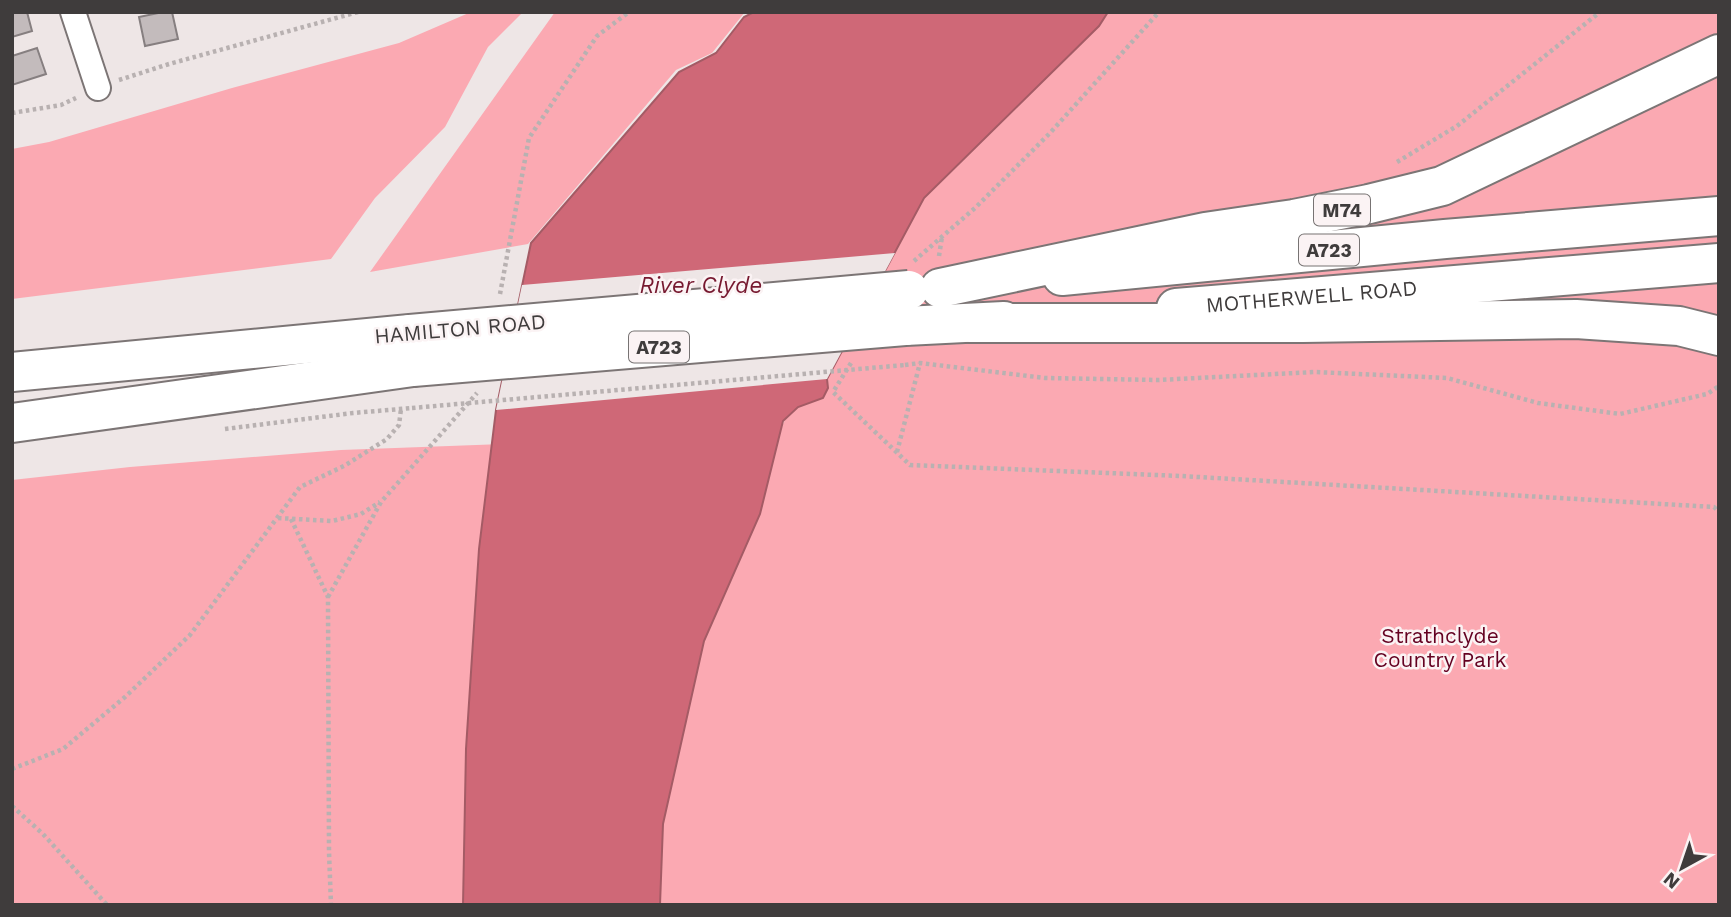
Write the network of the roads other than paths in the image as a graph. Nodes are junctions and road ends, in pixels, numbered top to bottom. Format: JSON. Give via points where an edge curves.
{"nodes":[{"id":1,"x":73,"y":12,"type":"edge"},
{"id":2,"x":1719,"y":54,"type":"edge"},
{"id":3,"x":98,"y":88,"type":"road end"},
{"id":4,"x":1719,"y":216,"type":"edge"},
{"id":5,"x":1719,"y":263,"type":"edge"},
{"id":6,"x":922,"y":292,"type":"junction"},
{"id":7,"x":970,"y":323,"type":"junction"},
{"id":8,"x":1719,"y":336,"type":"edge"},
{"id":9,"x":412,"y":351,"type":"junction"},
{"id":10,"x":12,"y":372,"type":"edge"},
{"id":11,"x":12,"y":423,"type":"edge"}],
"edges":[{"from":1,"to":3,"type":"street"},
{"from":2,"to":6,"type":"main road","number":"M74","via":[[1442,186]]},
{"from":4,"to":6,"type":"main road","name":"MOTHERWELL ROAD","number":"A723"},
{"from":5,"to":7,"type":"main road","name":"MOTHERWELL ROAD","number":"A723"},
{"from":6,"to":7,"type":"main road","name":"MOTHERWELL ROAD","number":"A723"},
{"from":6,"to":9,"type":"main road","name":"HAMILTON ROAD","number":"A723","bridge":true},
{"from":7,"to":8,"type":"main road","via":[[1576,318],[1679,326]]},
{"from":9,"to":10,"type":"main road","name":"HAMILTON ROAD","number":"A723"},
{"from":9,"to":11,"type":"main road","name":"HAMILTON ROAD","number":"A723"}]}
